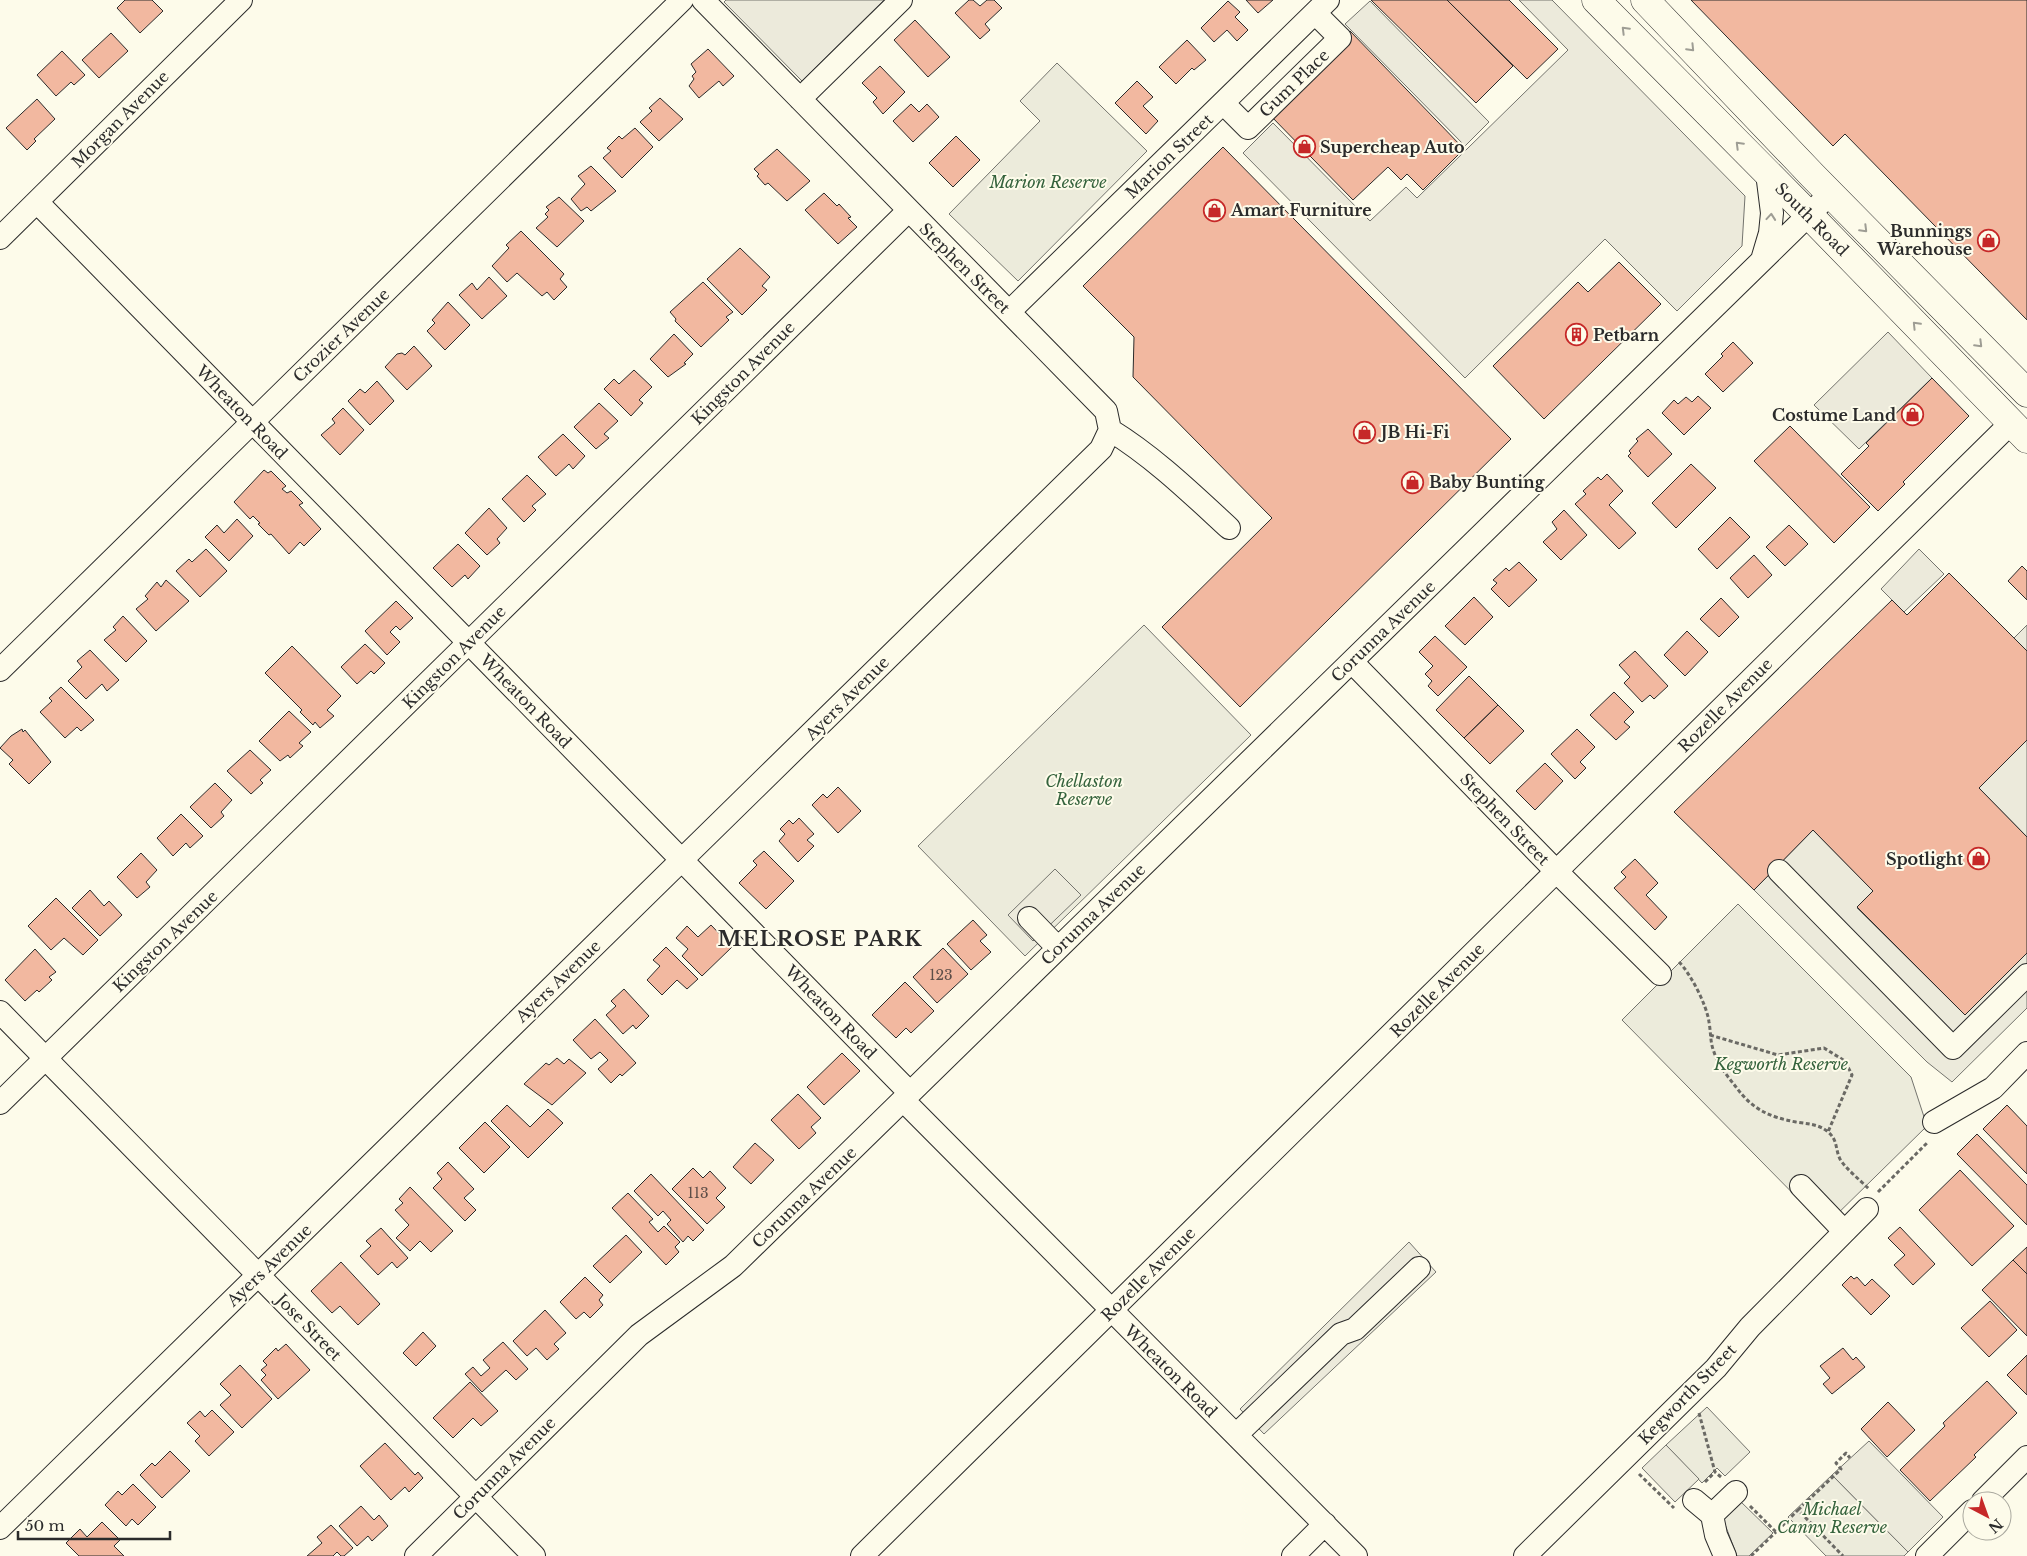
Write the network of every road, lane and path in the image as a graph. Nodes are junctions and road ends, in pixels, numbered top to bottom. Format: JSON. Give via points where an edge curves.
{"nodes":[{"id":1,"x":241,"y":0,"type":"edge"},
{"id":2,"x":682,"y":0,"type":"edge"},
{"id":3,"x":703,"y":0,"type":"edge"},
{"id":4,"x":901,"y":0,"type":"edge"},
{"id":5,"x":1596,"y":0,"type":"edge"},
{"id":6,"x":1645,"y":0,"type":"edge"},
{"id":7,"x":1322,"y":7,"type":"edge"},
{"id":8,"x":800,"y":99,"type":"junction"},
{"id":9,"x":1223,"y":103,"type":"junction"},
{"id":10,"x":1767,"y":173,"type":"junction"},
{"id":11,"x":1830,"y":194,"type":"junction"},
{"id":12,"x":36,"y":202,"type":"junction"},
{"id":13,"x":908,"y":211,"type":"junction"},
{"id":14,"x":1809,"y":215,"type":"junction"},
{"id":15,"x":0,"y":238,"type":"edge"},
{"id":16,"x":1762,"y":261,"type":"junction"},
{"id":17,"x":1009,"y":312,"type":"junction"},
{"id":18,"x":2027,"y":392,"type":"edge"},
{"id":19,"x":253,"y":422,"type":"junction"},
{"id":20,"x":1110,"y":430,"type":"junction"},
{"id":21,"x":2019,"y":431,"type":"edge"},
{"id":22,"x":1229,"y":528,"type":"dead end"},
{"id":23,"x":469,"y":643,"type":"junction"},
{"id":24,"x":1352,"y":662,"type":"junction"},
{"id":25,"x":0,"y":670,"type":"edge"},
{"id":26,"x":682,"y":860,"type":"junction"},
{"id":27,"x":1556,"y":871,"type":"junction"},
{"id":28,"x":1779,"y":871,"type":"dead end"},
{"id":29,"x":1029,"y":918,"type":"dead end"},
{"id":30,"x":1058,"y":948,"type":"junction"},
{"id":31,"x":1667,"y":966,"type":"joint"},
{"id":32,"x":2027,"y":975,"type":"edge"},
{"id":33,"x":0,"y":1012,"type":"edge"},
{"id":34,"x":1710,"y":1035,"type":"junction"},
{"id":35,"x":2027,"y":1054,"type":"edge"},
{"id":36,"x":45,"y":1059,"type":"junction"},
{"id":37,"x":907,"y":1096,"type":"junction"},
{"id":38,"x":0,"y":1103,"type":"edge"},
{"id":39,"x":1934,"y":1122,"type":"joint"},
{"id":40,"x":1828,"y":1132,"type":"junction"},
{"id":41,"x":1801,"y":1186,"type":"dead end"},
{"id":42,"x":1867,"y":1209,"type":"dead end"},
{"id":43,"x":1844,"y":1231,"type":"junction"},
{"id":44,"x":1419,"y":1268,"type":"dead end"},
{"id":45,"x":258,"y":1275,"type":"junction"},
{"id":46,"x":1111,"y":1311,"type":"junction"},
{"id":47,"x":1236,"y":1435,"type":"junction"},
{"id":48,"x":2027,"y":1457,"type":"edge"},
{"id":49,"x":1624,"y":1458,"type":"junction"},
{"id":50,"x":1850,"y":1458,"type":"dead end"},
{"id":51,"x":1715,"y":1472,"type":"dead end"},
{"id":52,"x":1993,"y":1491,"type":"edge"},
{"id":53,"x":1736,"y":1492,"type":"dead end"},
{"id":54,"x":476,"y":1496,"type":"junction"},
{"id":55,"x":1691,"y":1498,"type":"junction"},
{"id":56,"x":1798,"y":1510,"type":"dead end"},
{"id":57,"x":1712,"y":1515,"type":"junction"},
{"id":58,"x":1962,"y":1522,"type":"edge"},
{"id":59,"x":1325,"y":1524,"type":"junction"},
{"id":60,"x":0,"y":1528,"type":"edge"},
{"id":61,"x":1776,"y":1532,"type":"dead end"},
{"id":62,"x":416,"y":1556,"type":"edge"},
{"id":63,"x":534,"y":1556,"type":"edge"},
{"id":64,"x":862,"y":1556,"type":"edge"},
{"id":65,"x":1293,"y":1556,"type":"edge"},
{"id":66,"x":1356,"y":1556,"type":"edge"},
{"id":67,"x":1525,"y":1556,"type":"edge"},
{"id":68,"x":1725,"y":1556,"type":"edge"},
{"id":69,"x":1751,"y":1556,"type":"edge"},
{"id":70,"x":1927,"y":1556,"type":"edge"}],
"edges":[{"from":1,"to":12,"type":"street","name":"Morgan Avenue"},
{"from":2,"to":19,"type":"street","name":"Crozier Avenue"},
{"from":3,"to":8,"type":"street","name":"Stephen Street"},
{"from":4,"to":8,"type":"street"},
{"from":10,"to":5,"type":"highway","name":"South Road","one_way":true},
{"from":6,"to":11,"type":"highway","name":"South Road","one_way":true},
{"from":7,"to":9,"type":"street","name":"Marion Street"},
{"from":7,"to":9,"type":"street","name":"Gum Place","via":[[1340,38],[1248,128]]},
{"from":8,"to":13,"type":"street","name":"Stephen Street"},
{"from":9,"to":17,"type":"street","name":"Marion Street"},
{"from":10,"to":14,"type":"highway","name":"South Road"},
{"from":16,"to":10,"type":"street","name":"Corunna Avenue","one_way":true,"via":[[1772,213]]},
{"from":11,"to":14,"type":"street","name":"Corunna Avenue"},
{"from":11,"to":18,"type":"highway","name":"South Road","one_way":true},
{"from":12,"to":15,"type":"street","name":"Morgan Avenue"},
{"from":12,"to":19,"type":"street","name":"Wheaton Road"},
{"from":13,"to":17,"type":"street","name":"Stephen Street"},
{"from":13,"to":23,"type":"street","name":"Kingston Avenue"},
{"from":14,"to":16,"type":"street","name":"Corunna Avenue"},
{"from":21,"to":14,"type":"highway","name":"South Road","one_way":true},
{"from":16,"to":24,"type":"street","name":"Corunna Avenue"},
{"from":17,"to":20,"type":"street","name":"Stephen Street","via":[[1106,410]]},
{"from":19,"to":23,"type":"street","name":"Wheaton Road"},
{"from":19,"to":25,"type":"street","name":"Crozier Avenue"},
{"from":20,"to":22,"type":"street","via":[[1157,462]]},
{"from":20,"to":26,"type":"street","name":"Ayers Avenue","via":[[1101,449]]},
{"from":21,"to":27,"type":"street","name":"Rozelle Avenue"},
{"from":23,"to":26,"type":"street","name":"Wheaton Road"},
{"from":23,"to":36,"type":"street","name":"Kingston Avenue"},
{"from":24,"to":27,"type":"street","name":"Stephen Street"},
{"from":24,"to":30,"type":"street","name":"Corunna Avenue"},
{"from":26,"to":37,"type":"street","name":"Wheaton Road"},
{"from":26,"to":45,"type":"street","name":"Ayers Avenue"},
{"from":27,"to":31,"type":"street","name":"Stephen Street"},
{"from":27,"to":46,"type":"street","name":"Rozelle Avenue"},
{"from":28,"to":32,"type":"street","via":[[1953,1048]]},
{"from":29,"to":30,"type":"street"},
{"from":30,"to":37,"type":"street","name":"Corunna Avenue"},
{"from":31,"to":34,"type":"path","via":[[1682,965],[1706,1010]]},
{"from":33,"to":36,"type":"street","name":"Jose Street"},
{"from":34,"to":40,"type":"path","via":[[1721,1067],[1753,1107],[1784,1120],[1819,1126]]},
{"from":34,"to":40,"type":"path","via":[[1778,1055],[1824,1048],[1844,1061],[1852,1075]]},
{"from":35,"to":39,"type":"street","via":[[1993,1088]]},
{"from":36,"to":38,"type":"street","name":"Kingston Avenue"},
{"from":36,"to":45,"type":"street","name":"Jose Street"},
{"from":37,"to":46,"type":"street","name":"Wheaton Road"},
{"from":37,"to":54,"type":"street","name":"Corunna Avenue","via":[[733,1266],[639,1336]]},
{"from":39,"to":40,"type":"path","via":[[1932,1138],[1875,1195],[1840,1159],[1838,1146]]},
{"from":41,"to":43,"type":"street"},
{"from":42,"to":43,"type":"street","name":"Kegworth Street"},
{"from":43,"to":49,"type":"street","name":"Kegworth Street","via":[[1750,1327],[1716,1368]]},
{"from":44,"to":47,"type":"street","via":[[1355,1329],[1341,1334]]},
{"from":45,"to":54,"type":"street","name":"Jose Street"},
{"from":45,"to":60,"type":"street","name":"Ayers Avenue"},
{"from":46,"to":47,"type":"street","name":"Wheaton Road"},
{"from":46,"to":64,"type":"street","name":"Rozelle Avenue"},
{"from":47,"to":59,"type":"street","name":"Wheaton Road"},
{"from":48,"to":52,"type":"street"},
{"from":49,"to":55,"type":"path"},
{"from":49,"to":67,"type":"street","name":"Kegworth Street"},
{"from":50,"to":56,"type":"path","via":[[1846,1453],[1836,1463],[1841,1469]]},
{"from":51,"to":55,"type":"path"},
{"from":53,"to":57,"type":"street"},
{"from":54,"to":62,"type":"street","name":"Corunna Avenue"},
{"from":54,"to":63,"type":"street","name":"Jose Street"},
{"from":55,"to":57,"type":"street"},
{"from":57,"to":68,"type":"street"},
{"from":58,"to":70,"type":"street"},
{"from":59,"to":65,"type":"street"},
{"from":59,"to":66,"type":"street","name":"Wheaton Road"},
{"from":61,"to":69,"type":"path"}]}
